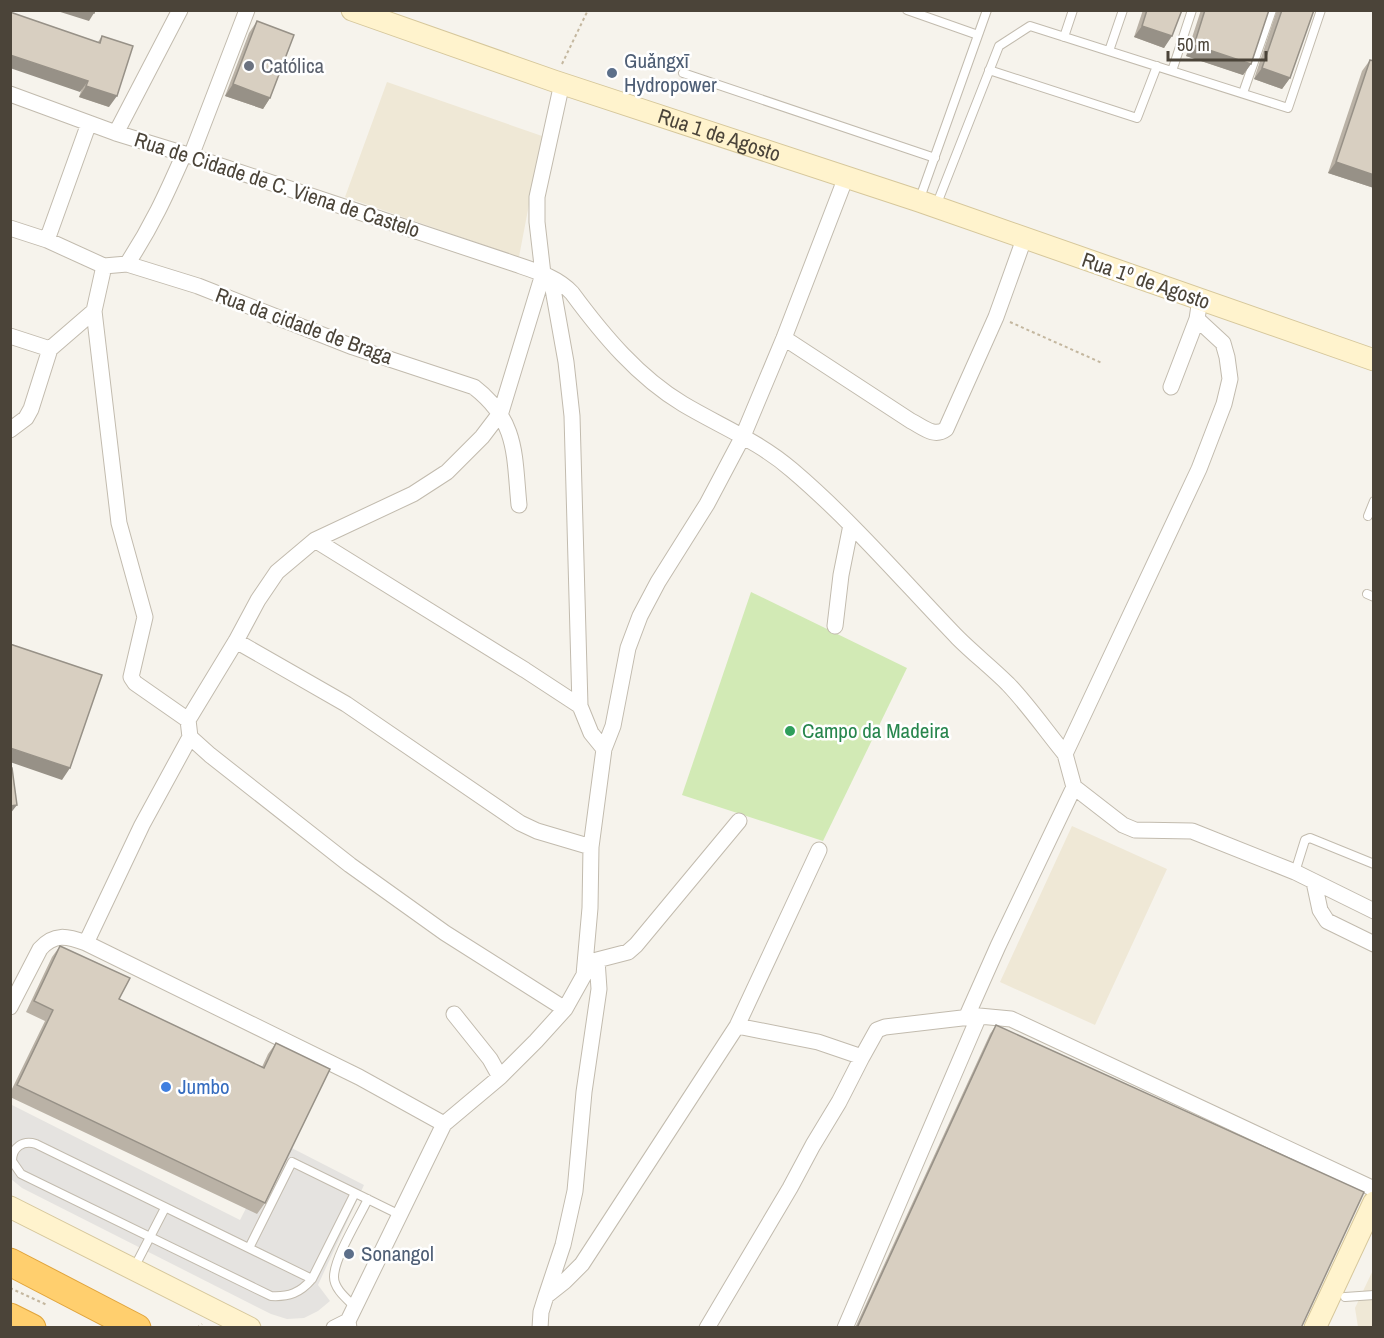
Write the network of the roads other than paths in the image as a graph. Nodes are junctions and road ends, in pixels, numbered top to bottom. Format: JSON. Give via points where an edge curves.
{"nodes":[{"id":1,"x":180,"y":10,"type":"edge"},
{"id":2,"x":247,"y":10,"type":"edge"},
{"id":3,"x":352,"y":10,"type":"edge"},
{"id":4,"x":907,"y":10,"type":"edge"},
{"id":5,"x":987,"y":10,"type":"edge"},
{"id":6,"x":1073,"y":10,"type":"edge"},
{"id":7,"x":1123,"y":10,"type":"edge"},
{"id":8,"x":1192,"y":10,"type":"edge"},
{"id":9,"x":1272,"y":10,"type":"edge"},
{"id":10,"x":1321,"y":10,"type":"edge"},
{"id":11,"x":978,"y":35,"type":"junction"},
{"id":12,"x":1064,"y":37,"type":"junction"},
{"id":13,"x":1109,"y":51,"type":"junction"},
{"id":14,"x":1157,"y":66,"type":"junction"},
{"id":15,"x":989,"y":70,"type":"junction"},
{"id":16,"x":1172,"y":71,"type":"junction"},
{"id":17,"x":683,"y":73,"type":"dead end"},
{"id":18,"x":558,"y":82,"type":"junction"},
{"id":19,"x":1243,"y":93,"type":"junction"},
{"id":20,"x":10,"y":94,"type":"edge"},
{"id":21,"x":89,"y":123,"type":"junction"},
{"id":22,"x":116,"y":133,"type":"junction"},
{"id":23,"x":187,"y":155,"type":"junction"},
{"id":24,"x":935,"y":158,"type":"junction"},
{"id":25,"x":846,"y":177,"type":"junction"},
{"id":26,"x":927,"y":204,"type":"junction"},
{"id":27,"x":10,"y":228,"type":"edge"},
{"id":28,"x":1024,"y":239,"type":"junction"},
{"id":29,"x":47,"y":240,"type":"junction"},
{"id":30,"x":127,"y":264,"type":"junction"},
{"id":31,"x":104,"y":266,"type":"junction"},
{"id":32,"x":547,"y":276,"type":"junction"},
{"id":33,"x":1199,"y":309,"type":"junction"},
{"id":34,"x":94,"y":311,"type":"junction"},
{"id":35,"x":10,"y":336,"type":"edge"},
{"id":36,"x":784,"y":338,"type":"junction"},
{"id":37,"x":50,"y":349,"type":"junction"},
{"id":38,"x":1374,"y":360,"type":"edge"},
{"id":39,"x":1171,"y":387,"type":"dead end"},
{"id":40,"x":501,"y":412,"type":"junction"},
{"id":41,"x":10,"y":430,"type":"edge"},
{"id":42,"x":743,"y":436,"type":"junction"},
{"id":43,"x":1374,"y":501,"type":"edge"},
{"id":44,"x":519,"y":505,"type":"dead end"},
{"id":45,"x":1368,"y":516,"type":"dead end"},
{"id":46,"x":851,"y":525,"type":"junction"},
{"id":47,"x":315,"y":540,"type":"junction"},
{"id":48,"x":835,"y":626,"type":"dead end"},
{"id":49,"x":236,"y":641,"type":"junction"},
{"id":50,"x":580,"y":706,"type":"junction"},
{"id":51,"x":188,"y":720,"type":"junction"},
{"id":52,"x":190,"y":737,"type":"junction"},
{"id":53,"x":604,"y":750,"type":"junction"},
{"id":54,"x":1065,"y":754,"type":"junction"},
{"id":55,"x":1074,"y":787,"type":"junction"},
{"id":56,"x":739,"y":821,"type":"dead end"},
{"id":57,"x":591,"y":847,"type":"junction"},
{"id":58,"x":819,"y":850,"type":"dead end"},
{"id":59,"x":1374,"y":864,"type":"edge"},
{"id":60,"x":1295,"y":872,"type":"junction"},
{"id":61,"x":1314,"y":882,"type":"junction"},
{"id":62,"x":1374,"y":911,"type":"edge"},
{"id":63,"x":86,"y":943,"type":"junction"},
{"id":64,"x":1374,"y":944,"type":"edge"},
{"id":65,"x":597,"y":960,"type":"junction"},
{"id":66,"x":584,"y":975,"type":"junction"},
{"id":67,"x":10,"y":1007,"type":"edge"},
{"id":68,"x":565,"y":1009,"type":"junction"},
{"id":69,"x":454,"y":1014,"type":"dead end"},
{"id":70,"x":973,"y":1017,"type":"junction"},
{"id":71,"x":737,"y":1026,"type":"junction"},
{"id":72,"x":862,"y":1057,"type":"junction"},
{"id":73,"x":500,"y":1077,"type":"junction"},
{"id":74,"x":444,"y":1124,"type":"junction"},
{"id":75,"x":1374,"y":1189,"type":"edge"},
{"id":76,"x":355,"y":1193,"type":"junction"},
{"id":77,"x":368,"y":1199,"type":"junction"},
{"id":78,"x":1374,"y":1202,"type":"edge"},
{"id":79,"x":10,"y":1207,"type":"edge"},
{"id":80,"x":165,"y":1208,"type":"junction"},
{"id":81,"x":400,"y":1215,"type":"junction"},
{"id":82,"x":1374,"y":1233,"type":"edge"},
{"id":83,"x":150,"y":1236,"type":"junction"},
{"id":84,"x":249,"y":1248,"type":"junction"},
{"id":85,"x":10,"y":1262,"type":"edge"},
{"id":86,"x":134,"y":1269,"type":"junction"},
{"id":87,"x":312,"y":1279,"type":"junction"},
{"id":88,"x":1374,"y":1295,"type":"edge"},
{"id":89,"x":546,"y":1296,"type":"junction"},
{"id":90,"x":1344,"y":1297,"type":"junction"},
{"id":91,"x":10,"y":1317,"type":"edge"},
{"id":92,"x":347,"y":1321,"type":"edge"},
{"id":93,"x":32,"y":1328,"type":"edge"},
{"id":94,"x":137,"y":1328,"type":"edge"},
{"id":95,"x":250,"y":1328,"type":"edge"},
{"id":96,"x":540,"y":1328,"type":"edge"},
{"id":97,"x":707,"y":1328,"type":"edge"},
{"id":98,"x":845,"y":1328,"type":"edge"},
{"id":99,"x":1316,"y":1328,"type":"edge"},
{"id":100,"x":1330,"y":1328,"type":"edge"}],
"edges":[{"from":1,"to":22,"type":"street"},
{"from":2,"to":23,"type":"street"},
{"from":3,"to":18,"type":"main road","name":"Rua 1 de Agosto"},
{"from":4,"to":11,"type":"lane"},
{"from":5,"to":11,"type":"lane"},
{"from":6,"to":12,"type":"lane"},
{"from":7,"to":13,"type":"lane"},
{"from":8,"to":16,"type":"lane"},
{"from":9,"to":19,"type":"lane"},
{"from":10,"to":19,"type":"lane","via":[[1288,108]]},
{"from":11,"to":24,"type":"lane"},
{"from":12,"to":13,"type":"lane"},
{"from":12,"to":15,"type":"lane","via":[[1030,26],[999,46]]},
{"from":13,"to":14,"type":"lane"},
{"from":14,"to":15,"type":"lane","via":[[1137,118]]},
{"from":14,"to":16,"type":"lane"},
{"from":15,"to":26,"type":"lane"},
{"from":16,"to":19,"type":"lane"},
{"from":17,"to":24,"type":"lane"},
{"from":18,"to":25,"type":"main road","name":"Rua 1 de Agosto"},
{"from":18,"to":32,"type":"street","via":[[537,197],[537,222]]},
{"from":20,"to":21,"type":"street","name":"Rua de Cidade de C. Viena de Castelo"},
{"from":21,"to":22,"type":"street","name":"Rua de Cidade de C. Viena de Castelo"},
{"from":21,"to":29,"type":"street"},
{"from":22,"to":23,"type":"street","name":"Rua de Cidade de C. Viena de Castelo"},
{"from":23,"to":30,"type":"street"},
{"from":23,"to":32,"type":"street","name":"Rua de Cidade de C. Viena de Castelo"},
{"from":24,"to":26,"type":"lane"},
{"from":25,"to":26,"type":"main road","name":"Rua 1 de Agosto"},
{"from":25,"to":36,"type":"street"},
{"from":26,"to":28,"type":"main road","name":"Rua 1º de Agosto"},
{"from":27,"to":29,"type":"street","name":"Rua da cidade de Braga"},
{"from":28,"to":33,"type":"main road","name":"Rua 1º de Agosto"},
{"from":28,"to":36,"type":"street","via":[[996,316],[946,429],[940,434],[911,421]]},
{"from":29,"to":31,"type":"street","name":"Rua da cidade de Braga"},
{"from":30,"to":31,"type":"street","name":"Rua da cidade de Braga"},
{"from":30,"to":40,"type":"street","name":"Rua da cidade de Braga","via":[[198,286],[353,347],[464,383]]},
{"from":31,"to":34,"type":"street"},
{"from":32,"to":40,"type":"street"},
{"from":32,"to":42,"type":"street","via":[[568,289],[622,355],[653,383],[682,404]]},
{"from":32,"to":50,"type":"street","via":[[566,362],[572,416]]},
{"from":33,"to":38,"type":"main road","name":"Rua 1º de Agosto"},
{"from":33,"to":39,"type":"street"},
{"from":33,"to":54,"type":"street","via":[[1223,343],[1227,357],[1230,379],[1224,404],[1199,469]]},
{"from":34,"to":37,"type":"street"},
{"from":34,"to":51,"type":"street","via":[[119,523],[145,617],[131,677]]},
{"from":35,"to":37,"type":"street"},
{"from":36,"to":42,"type":"street"},
{"from":37,"to":41,"type":"street","via":[[32,409]]},
{"from":40,"to":44,"type":"street","name":"Rua da cidade de Braga","via":[[513,446]]},
{"from":40,"to":47,"type":"street","via":[[447,472],[413,494]]},
{"from":42,"to":46,"type":"street","via":[[792,470]]},
{"from":42,"to":53,"type":"street","via":[[640,616],[628,648],[613,726]]},
{"from":43,"to":45,"type":"lane"},
{"from":46,"to":48,"type":"street"},
{"from":46,"to":54,"type":"street","via":[[1022,699]]},
{"from":47,"to":49,"type":"street","via":[[270,580]]},
{"from":47,"to":50,"type":"street"},
{"from":49,"to":51,"type":"street"},
{"from":49,"to":57,"type":"street","via":[[346,704],[520,823]]},
{"from":50,"to":53,"type":"street","via":[[591,733]]},
{"from":51,"to":52,"type":"street"},
{"from":52,"to":63,"type":"street","via":[[142,825]]},
{"from":52,"to":68,"type":"street","via":[[350,865],[445,933]]},
{"from":53,"to":57,"type":"street"},
{"from":54,"to":55,"type":"street"},
{"from":55,"to":60,"type":"street","via":[[1135,830],[1192,831]]},
{"from":55,"to":70,"type":"street","via":[[1003,936]]},
{"from":56,"to":65,"type":"street","via":[[636,945],[627,952]]},
{"from":57,"to":66,"type":"street"},
{"from":58,"to":71,"type":"street"},
{"from":59,"to":60,"type":"lane","via":[[1310,838],[1305,840]]},
{"from":60,"to":61,"type":"street"},
{"from":61,"to":62,"type":"street"},
{"from":61,"to":64,"type":"street","via":[[1320,910],[1327,921]]},
{"from":63,"to":67,"type":"street","via":[[61,936],[46,943]]},
{"from":63,"to":74,"type":"street","via":[[359,1077]]},
{"from":65,"to":66,"type":"street"},
{"from":65,"to":89,"type":"street","via":[[599,989],[575,1191]]},
{"from":66,"to":68,"type":"street"},
{"from":68,"to":73,"type":"street"},
{"from":69,"to":73,"type":"street"},
{"from":70,"to":72,"type":"street","via":[[885,1027],[877,1030]]},
{"from":70,"to":75,"type":"street","via":[[1011,1019]]},
{"from":70,"to":98,"type":"street"},
{"from":71,"to":72,"type":"street","via":[[818,1042]]},
{"from":71,"to":89,"type":"street","via":[[582,1264]]},
{"from":72,"to":97,"type":"street","via":[[840,1102]]},
{"from":73,"to":74,"type":"street"},
{"from":74,"to":81,"type":"street"},
{"from":76,"to":77,"type":"lane"},
{"from":76,"to":84,"type":"lane","via":[[292,1162]]},
{"from":76,"to":87,"type":"lane"},
{"from":77,"to":81,"type":"lane"},
{"from":77,"to":92,"type":"lane","via":[[337,1261],[333,1279],[341,1293]]},
{"from":78,"to":99,"type":"main road"},
{"from":79,"to":86,"type":"main road"},
{"from":80,"to":83,"type":"lane"},
{"from":80,"to":83,"type":"lane","via":[[36,1144],[26,1142],[14,1152],[12,1161],[21,1174]]},
{"from":80,"to":84,"type":"lane"},
{"from":81,"to":92,"type":"street"},
{"from":82,"to":90,"type":"main road"},
{"from":83,"to":86,"type":"lane"},
{"from":83,"to":87,"type":"lane","via":[[271,1296],[294,1294]]},
{"from":84,"to":87,"type":"lane"},
{"from":85,"to":94,"type":"highway"},
{"from":86,"to":95,"type":"main road"},
{"from":88,"to":90,"type":"lane"},
{"from":89,"to":96,"type":"street"},
{"from":90,"to":100,"type":"main road"},
{"from":91,"to":93,"type":"highway"}]}
